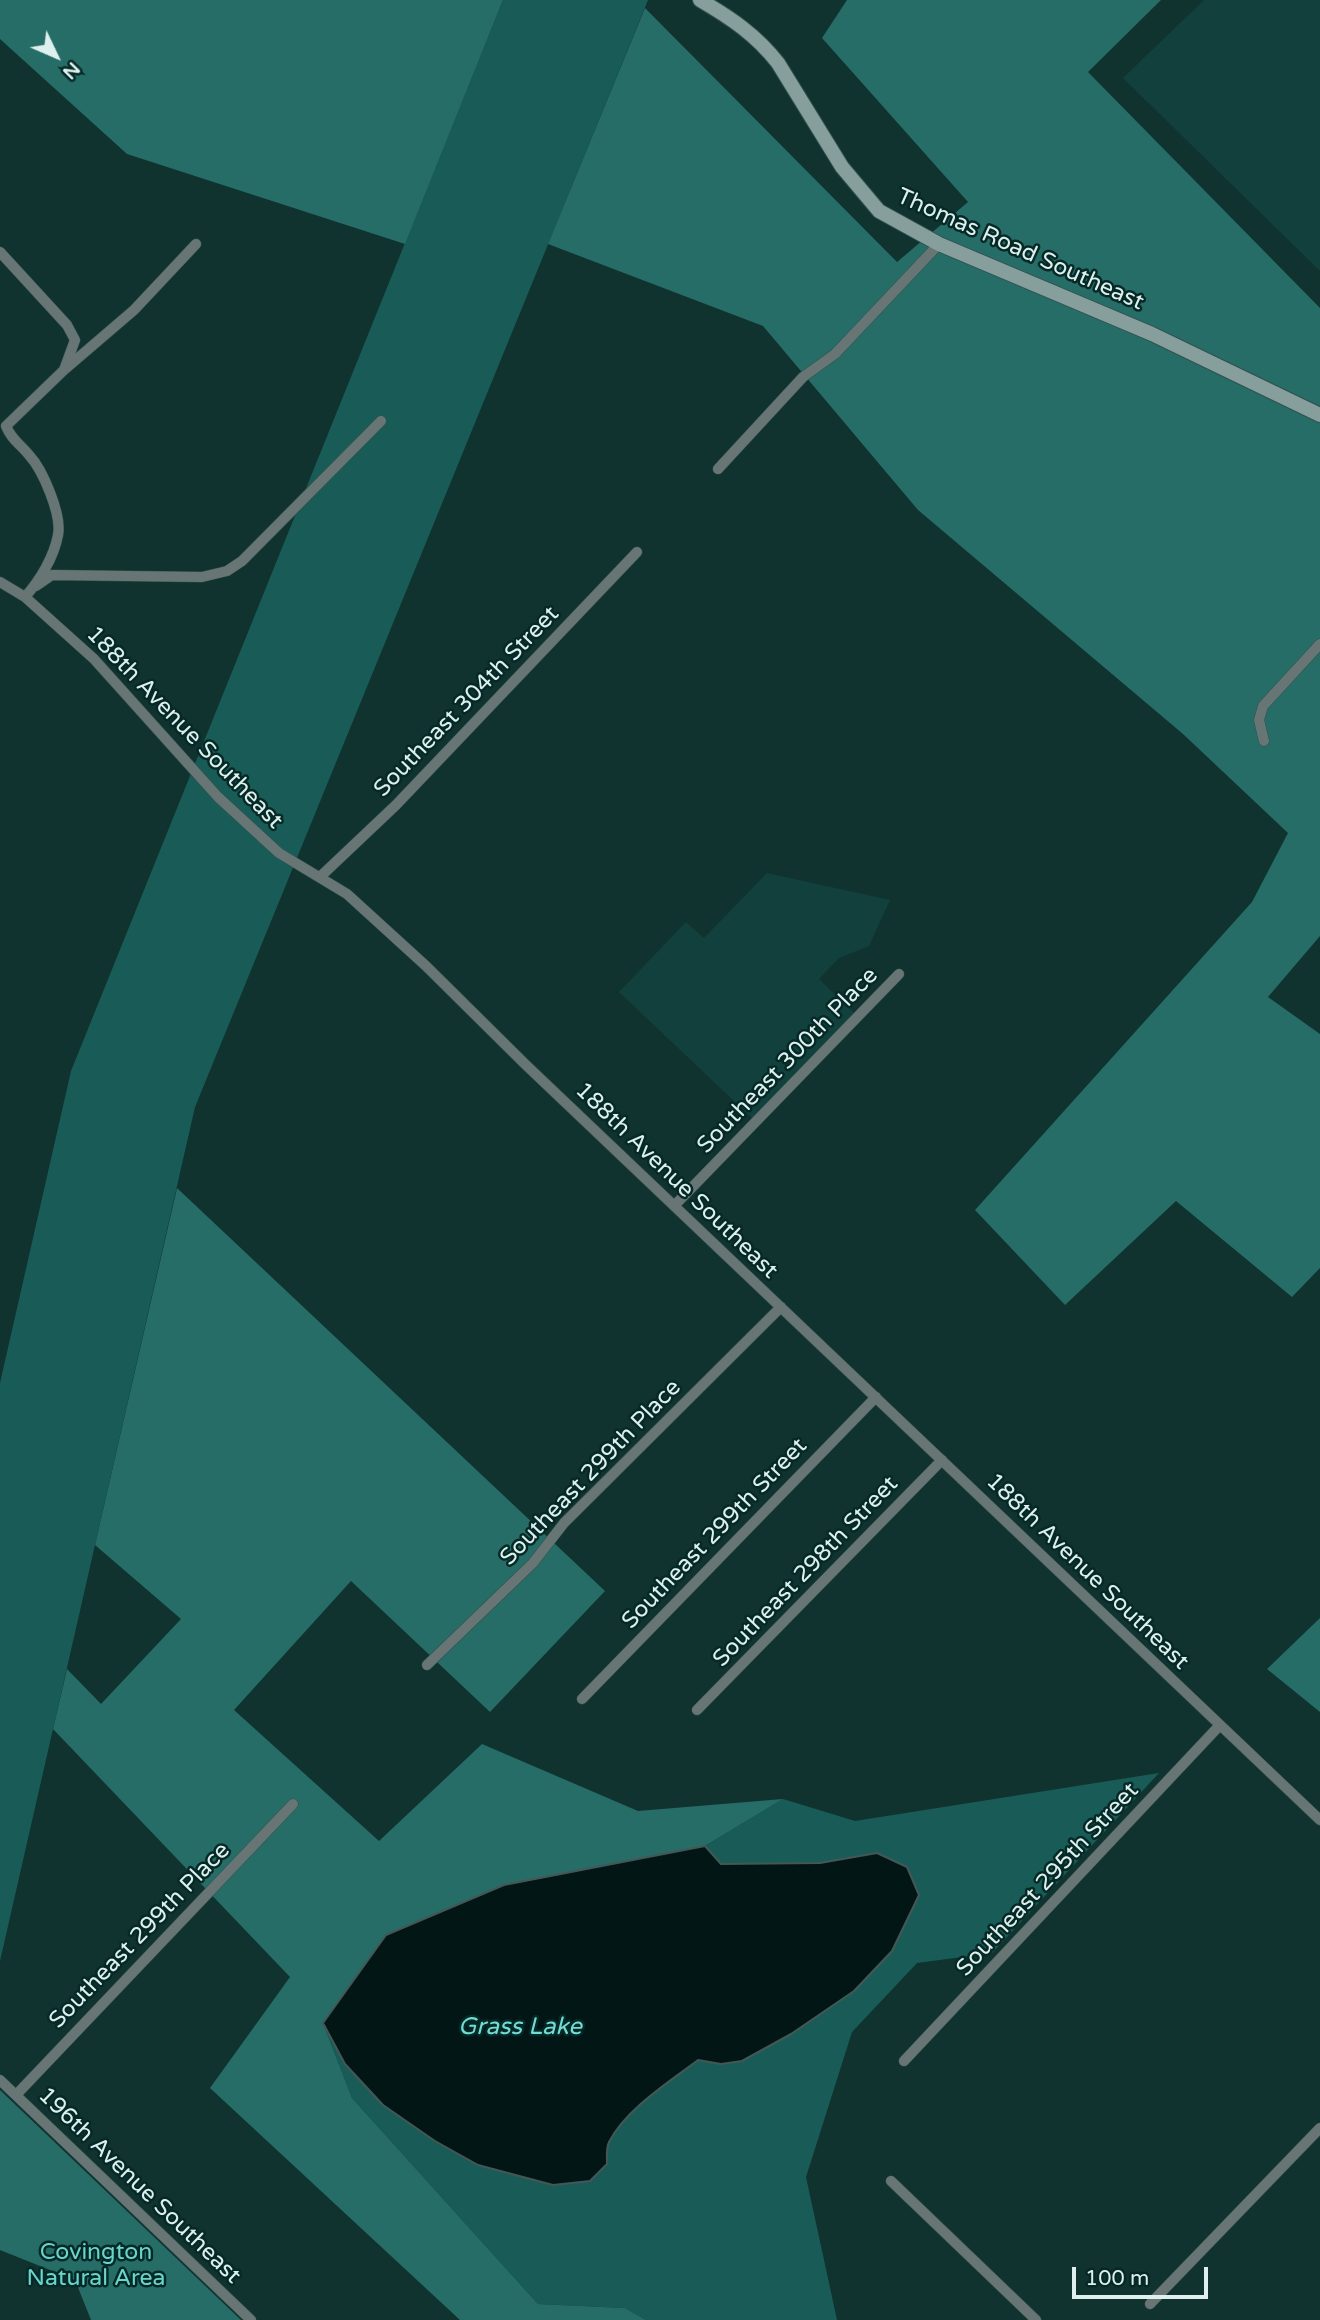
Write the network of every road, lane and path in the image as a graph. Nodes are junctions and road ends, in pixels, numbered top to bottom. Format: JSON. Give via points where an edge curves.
{"nodes":[{"id":1,"x":701,"y":0,"type":"edge"},
{"id":2,"x":196,"y":244,"type":"dead end"},
{"id":3,"x":939,"y":244,"type":"junction"},
{"id":4,"x":0,"y":252,"type":"edge"},
{"id":5,"x":64,"y":370,"type":"junction"},
{"id":6,"x":1320,"y":415,"type":"edge"},
{"id":7,"x":381,"y":421,"type":"dead end"},
{"id":8,"x":718,"y":469,"type":"dead end"},
{"id":9,"x":637,"y":552,"type":"dead end"},
{"id":10,"x":0,"y":582,"type":"edge"},
{"id":11,"x":27,"y":594,"type":"junction"},
{"id":12,"x":1320,"y":644,"type":"edge"},
{"id":13,"x":1264,"y":741,"type":"dead end"},
{"id":14,"x":321,"y":876,"type":"junction"},
{"id":15,"x":899,"y":974,"type":"dead end"},
{"id":16,"x":674,"y":1206,"type":"junction"},
{"id":17,"x":781,"y":1307,"type":"junction"},
{"id":18,"x":876,"y":1397,"type":"junction"},
{"id":19,"x":942,"y":1460,"type":"junction"},
{"id":20,"x":427,"y":1665,"type":"dead end"},
{"id":21,"x":582,"y":1699,"type":"dead end"},
{"id":22,"x":697,"y":1710,"type":"dead end"},
{"id":23,"x":1220,"y":1725,"type":"junction"},
{"id":24,"x":293,"y":1804,"type":"dead end"},
{"id":25,"x":1320,"y":1820,"type":"edge"},
{"id":26,"x":904,"y":2061,"type":"dead end"},
{"id":27,"x":0,"y":2080,"type":"edge"},
{"id":28,"x":16,"y":2095,"type":"junction"},
{"id":29,"x":1320,"y":2128,"type":"edge"},
{"id":30,"x":891,"y":2180,"type":"dead end"},
{"id":31,"x":1150,"y":2304,"type":"dead end"},
{"id":32,"x":251,"y":2320,"type":"edge"},
{"id":33,"x":1036,"y":2320,"type":"edge"}],
"edges":[{"from":1,"to":3,"type":"street","name":"Thomas Road Southeast","via":[[736,21],[766,49],[842,167],[879,211]]},
{"from":2,"to":5,"type":"street","via":[[134,310]]},
{"from":3,"to":6,"type":"street","name":"Thomas Road Southeast","via":[[1152,334]]},
{"from":3,"to":8,"type":"street","via":[[835,354],[803,377]]},
{"from":4,"to":5,"type":"street","via":[[67,324],[75,340]]},
{"from":5,"to":11,"type":"street","via":[[6,426],[51,492],[59,532],[51,558]]},
{"from":7,"to":11,"type":"street","via":[[227,571],[202,577],[52,575]]},
{"from":9,"to":14,"type":"street","name":"Southeast 304th Street","via":[[396,805]]},
{"from":10,"to":11,"type":"street","name":"188th Avenue Southeast"},
{"from":11,"to":14,"type":"street","name":"188th Avenue Southeast","via":[[94,659],[218,797],[279,853]]},
{"from":12,"to":13,"type":"street","via":[[1263,706],[1259,720]]},
{"from":14,"to":16,"type":"street","name":"188th Avenue Southeast","via":[[426,966]]},
{"from":15,"to":16,"type":"street","name":"Southeast 300th Place"},
{"from":16,"to":17,"type":"street","name":"188th Avenue Southeast"},
{"from":17,"to":18,"type":"street","name":"188th Avenue Southeast"},
{"from":17,"to":20,"type":"street","name":"Southeast 299th Place","via":[[564,1523],[533,1563]]},
{"from":18,"to":19,"type":"street","name":"188th Avenue Southeast"},
{"from":18,"to":21,"type":"street","name":"Southeast 299th Street"},
{"from":19,"to":22,"type":"street","name":"Southeast 298th Street"},
{"from":19,"to":23,"type":"street","name":"188th Avenue Southeast"},
{"from":23,"to":25,"type":"street","name":"188th Avenue Southeast"},
{"from":23,"to":26,"type":"street","name":"Southeast 295th Street"},
{"from":24,"to":28,"type":"street","name":"Southeast 299th Place"},
{"from":27,"to":28,"type":"street","name":"196th Avenue Southeast"},
{"from":28,"to":32,"type":"street","name":"196th Avenue Southeast"},
{"from":29,"to":31,"type":"street"},
{"from":30,"to":33,"type":"street"}]}
